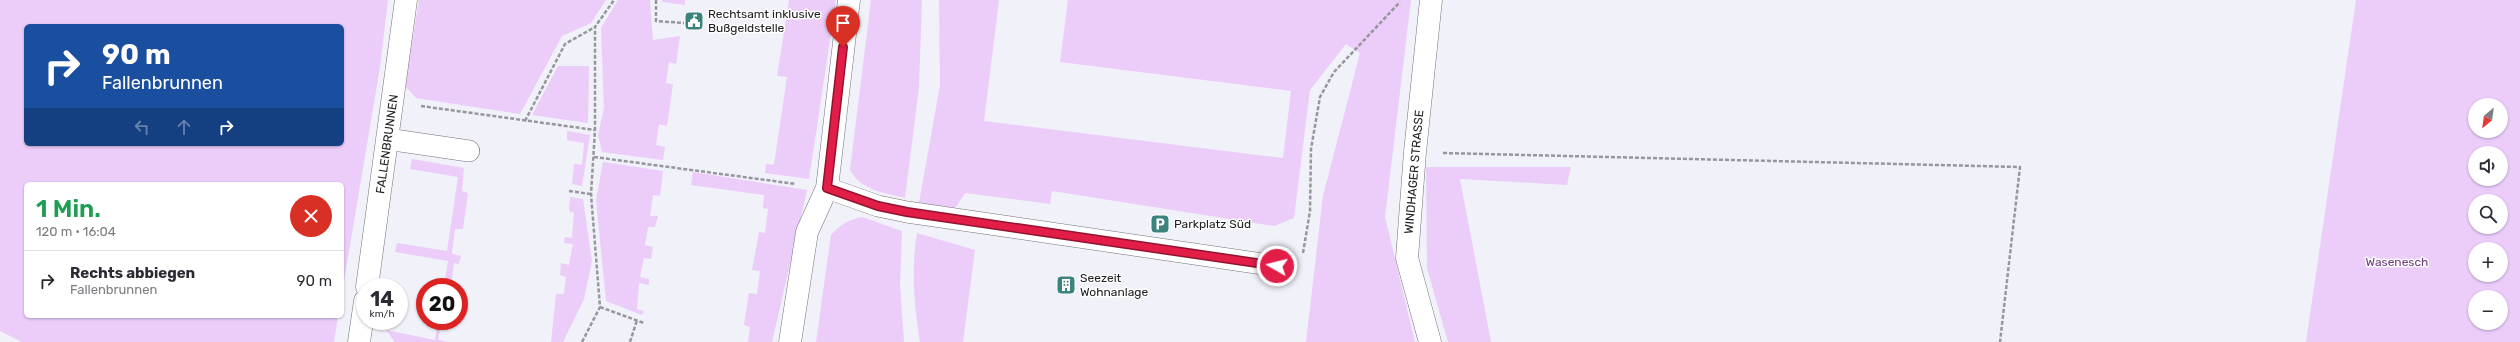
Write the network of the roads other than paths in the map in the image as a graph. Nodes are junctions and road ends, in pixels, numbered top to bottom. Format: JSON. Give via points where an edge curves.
{"nodes":[{"id":1,"x":406,"y":0,"type":"edge"},
{"id":2,"x":849,"y":0,"type":"edge"},
{"id":3,"x":1431,"y":2,"type":"edge"},
{"id":4,"x":387,"y":139,"type":"junction"},
{"id":5,"x":469,"y":151,"type":"dead end"},
{"id":6,"x":827,"y":188,"type":"junction"},
{"id":7,"x":1277,"y":266,"type":"road end"},
{"id":8,"x":368,"y":278,"type":"edge"},
{"id":9,"x":361,"y":330,"type":"edge"},
{"id":10,"x":359,"y":342,"type":"edge"},
{"id":11,"x":790,"y":342,"type":"edge"},
{"id":12,"x":1430,"y":342,"type":"edge"}],
"edges":[{"from":1,"to":4,"type":"street","name":"FALLENBRUNNEN"},
{"from":2,"to":6,"type":"street"},
{"from":3,"to":12,"type":"street","name":"WINDHAGER STRASSE","via":[[1407,258]]},
{"from":4,"to":5,"type":"lane"},
{"from":4,"to":8,"type":"street","name":"FALLENBRUNNEN"},
{"from":6,"to":7,"type":"lane","via":[[878,206],[907,212]]},
{"from":6,"to":11,"type":"street","via":[[807,232]]},
{"from":9,"to":10,"type":"street"}]}
